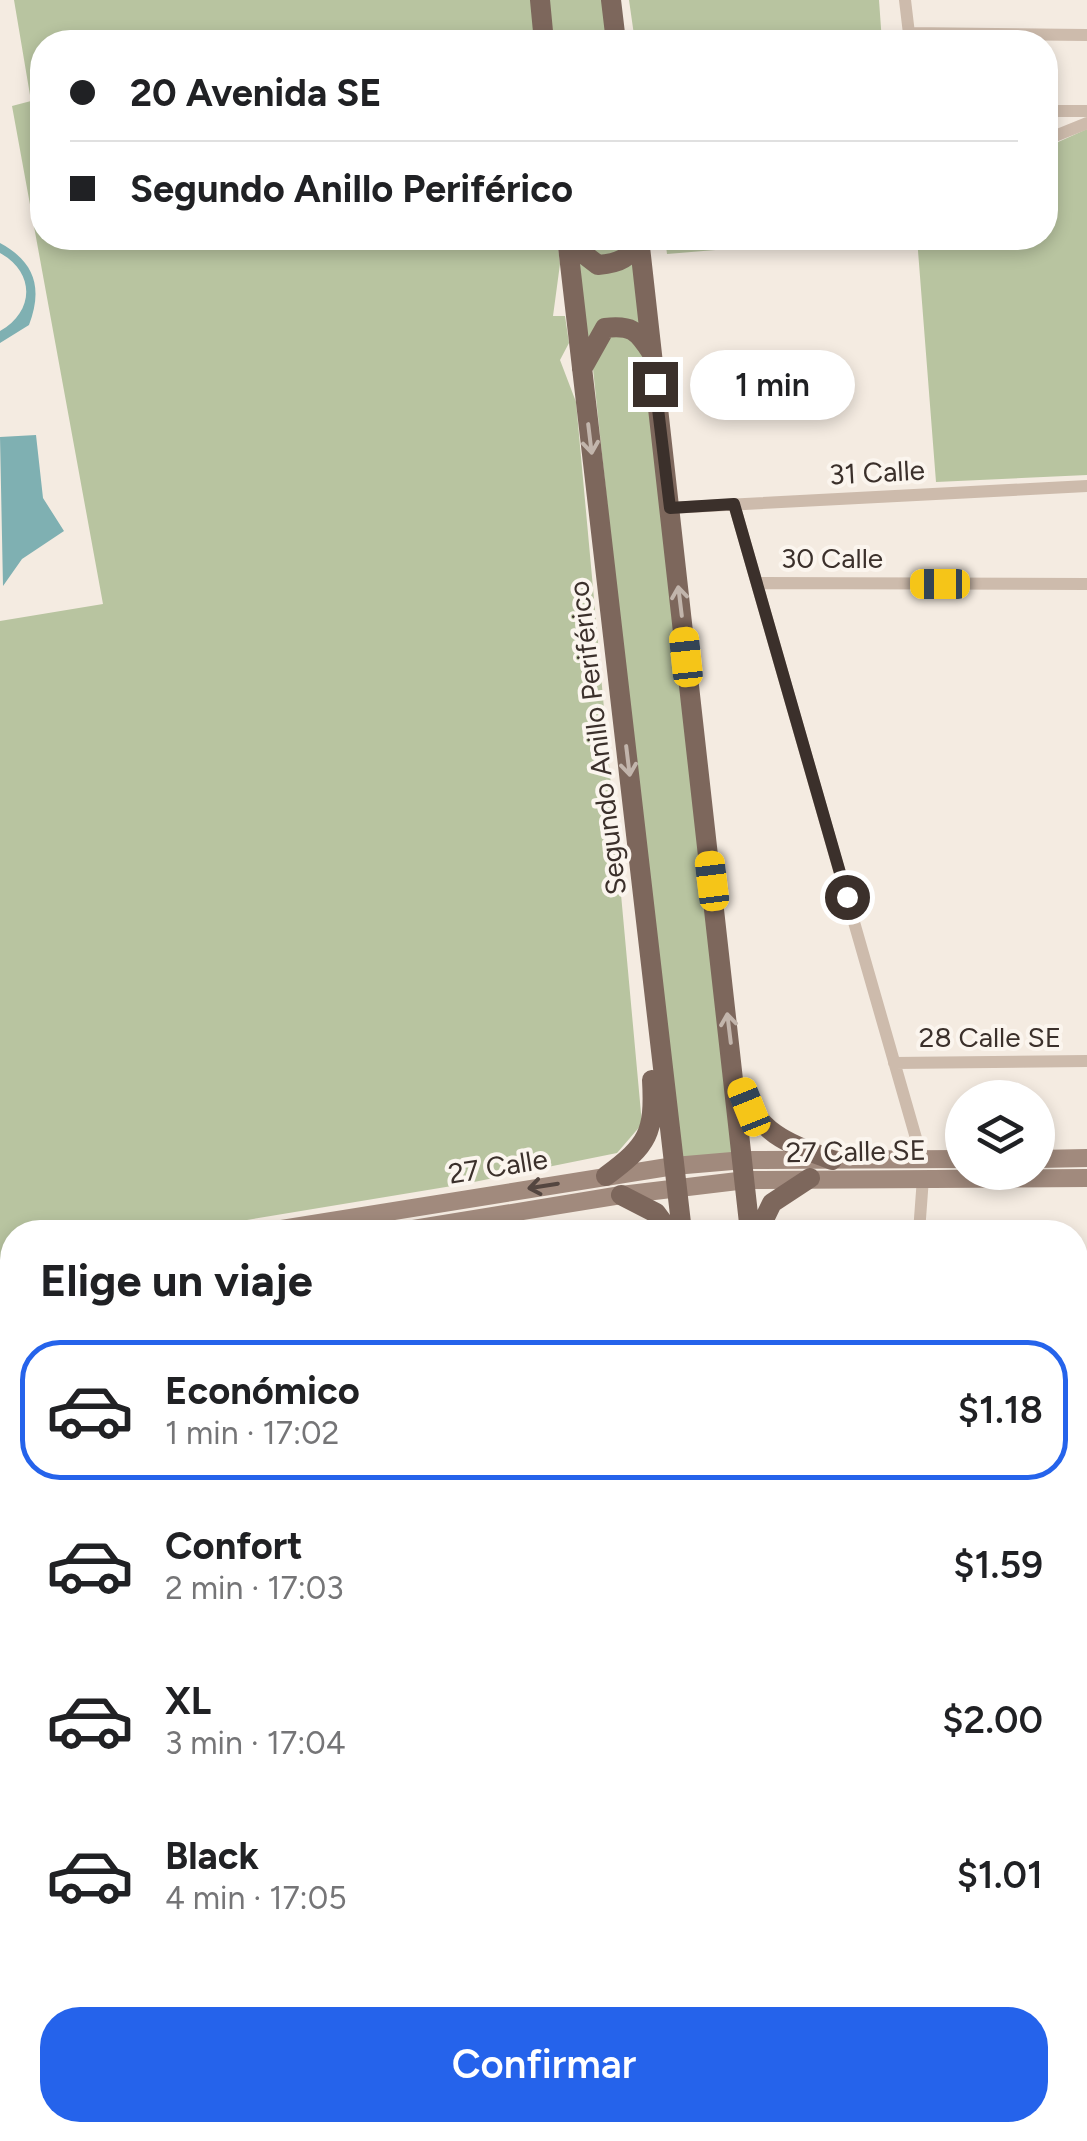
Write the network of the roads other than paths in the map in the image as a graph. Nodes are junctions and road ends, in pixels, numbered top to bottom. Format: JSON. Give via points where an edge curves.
{"nodes":[{"id":1,"x":540,"y":0,"type":"edge"},
{"id":2,"x":612,"y":0,"type":"edge"},
{"id":3,"x":906,"y":0,"type":"edge"},
{"id":4,"x":543,"y":30,"type":"edge"},
{"id":5,"x":615,"y":30,"type":"edge"},
{"id":6,"x":908,"y":30,"type":"edge"},
{"id":7,"x":1058,"y":35,"type":"edge"},
{"id":8,"x":1087,"y":35,"type":"edge"},
{"id":9,"x":1058,"y":111,"type":"edge"},
{"id":10,"x":1087,"y":111,"type":"edge"},
{"id":11,"x":1087,"y":122,"type":"edge"},
{"id":12,"x":1058,"y":134,"type":"edge"},
{"id":13,"x":568,"y":250,"type":"edge"},
{"id":14,"x":579,"y":250,"type":"edge"},
{"id":15,"x":633,"y":250,"type":"edge"},
{"id":16,"x":639,"y":250,"type":"edge"},
{"id":17,"x":652,"y":354,"type":"junction"},
{"id":18,"x":582,"y":369,"type":"junction"},
{"id":19,"x":1087,"y":486,"type":"edge"},
{"id":20,"x":734,"y":504,"type":"junction"},
{"id":21,"x":670,"y":508,"type":"junction"},
{"id":22,"x":757,"y":583,"type":"junction"},
{"id":23,"x":1087,"y":584,"type":"edge"},
{"id":24,"x":651,"y":963,"type":"junction"},
{"id":25,"x":1087,"y":1061,"type":"edge"},
{"id":26,"x":894,"y":1063,"type":"junction"},
{"id":27,"x":734,"y":1068,"type":"junction"},
{"id":28,"x":1087,"y":1158,"type":"edge"},
{"id":29,"x":1055,"y":1159,"type":"edge"},
{"id":30,"x":832,"y":1160,"type":"junction"},
{"id":31,"x":945,"y":1163,"type":"edge"},
{"id":32,"x":922,"y":1168,"type":"junction"},
{"id":33,"x":745,"y":1170,"type":"junction"},
{"id":34,"x":606,"y":1176,"type":"junction"},
{"id":35,"x":675,"y":1177,"type":"junction"},
{"id":36,"x":810,"y":1178,"type":"junction"},
{"id":37,"x":1087,"y":1178,"type":"edge"},
{"id":38,"x":621,"y":1195,"type":"junction"},
{"id":39,"x":336,"y":1220,"type":"edge"},
{"id":40,"x":468,"y":1220,"type":"edge"},
{"id":41,"x":661,"y":1220,"type":"edge"},
{"id":42,"x":680,"y":1220,"type":"edge"},
{"id":43,"x":749,"y":1220,"type":"edge"},
{"id":44,"x":765,"y":1220,"type":"edge"},
{"id":45,"x":920,"y":1220,"type":"edge"}],
"edges":[{"from":1,"to":4,"type":"main road"},
{"from":2,"to":5,"type":"main road"},
{"from":3,"to":6,"type":"street"},
{"from":7,"to":8,"type":"street"},
{"from":9,"to":10,"type":"street"},
{"from":11,"to":12,"type":"street"},
{"from":13,"to":18,"type":"main road","name":"Segundo Anillo Periférico"},
{"from":14,"to":15,"type":"main road","via":[[598,265],[619,263]]},
{"from":16,"to":17,"type":"main road"},
{"from":17,"to":18,"type":"main road","via":[[628,325],[605,328]]},
{"from":17,"to":21,"type":"main road"},
{"from":18,"to":24,"type":"main road","name":"Segundo Anillo Periférico","one_way":true},
{"from":19,"to":20,"type":"street","name":"31 Calle"},
{"from":20,"to":21,"type":"street","name":"31 Calle"},
{"from":20,"to":22,"type":"street"},
{"from":27,"to":21,"type":"main road","one_way":true},
{"from":22,"to":23,"type":"street","name":"30 Calle"},
{"from":22,"to":26,"type":"street"},
{"from":24,"to":34,"type":"main road","via":[[652,1126],[644,1144]]},
{"from":24,"to":35,"type":"main road","name":"Segundo Anillo Periférico"},
{"from":25,"to":26,"type":"street","name":"28 Calle SE"},
{"from":26,"to":32,"type":"street"},
{"from":27,"to":30,"type":"main road","via":[[758,1123]]},
{"from":27,"to":33,"type":"main road"},
{"from":28,"to":29,"type":"main road"},
{"from":30,"to":32,"type":"main road","name":"27 Calle SE"},
{"from":30,"to":33,"type":"main road","name":"27 Calle SE"},
{"from":31,"to":32,"type":"main road","name":"27 Calle SE"},
{"from":32,"to":36,"type":"main road","name":"27 Calle SE"},
{"from":32,"to":37,"type":"main road","name":"27 Calle SE"},
{"from":32,"to":45,"type":"street"},
{"from":33,"to":35,"type":"main road","name":"27 Calle"},
{"from":33,"to":36,"type":"main road","name":"27 Calle SE"},
{"from":33,"to":43,"type":"main road"},
{"from":34,"to":35,"type":"main road","name":"27 Calle"},
{"from":34,"to":39,"type":"main road","name":"27 Calle","one_way":true},
{"from":35,"to":38,"type":"main road","name":"27 Calle"},
{"from":35,"to":42,"type":"main road","name":"Segundo Anillo Periférico"},
{"from":36,"to":44,"type":"main road","via":[[782,1193]]},
{"from":38,"to":40,"type":"main road","name":"27 Calle"},
{"from":38,"to":41,"type":"main road"}]}
